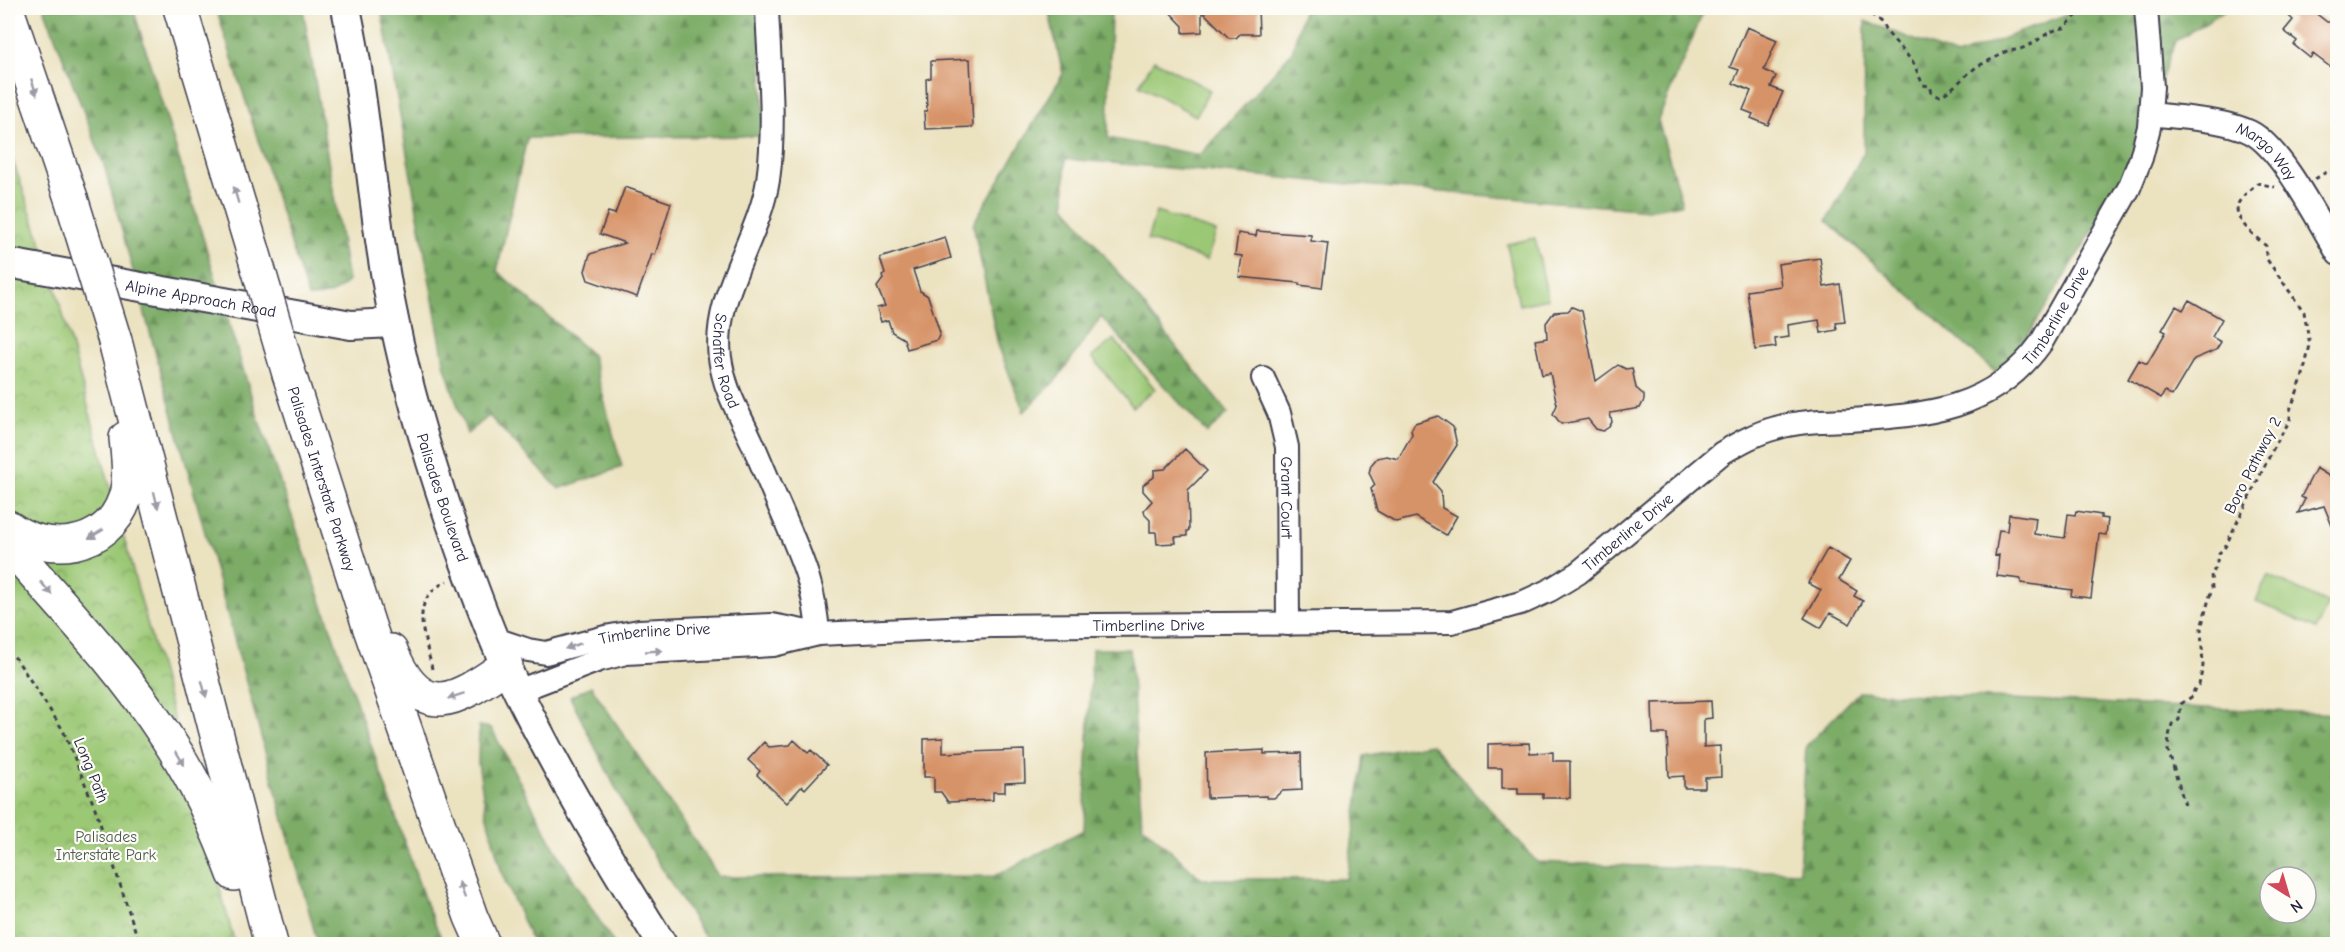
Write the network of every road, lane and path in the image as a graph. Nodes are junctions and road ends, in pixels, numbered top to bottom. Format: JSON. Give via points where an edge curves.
{"nodes":[{"id":1,"x":180,"y":8,"type":"edge"},
{"id":2,"x":189,"y":8,"type":"edge"},
{"id":3,"x":346,"y":8,"type":"edge"},
{"id":4,"x":767,"y":8,"type":"edge"},
{"id":5,"x":1864,"y":8,"type":"edge"},
{"id":6,"x":2084,"y":8,"type":"edge"},
{"id":7,"x":2146,"y":8,"type":"edge"},
{"id":8,"x":8,"y":12,"type":"edge"},
{"id":9,"x":2151,"y":114,"type":"junction"},
{"id":10,"x":216,"y":127,"type":"junction"},
{"id":11,"x":2294,"y":182,"type":"junction"},
{"id":12,"x":2337,"y":254,"type":"edge"},
{"id":13,"x":8,"y":263,"type":"edge"},
{"id":14,"x":394,"y":323,"type":"junction"},
{"id":15,"x":115,"y":341,"type":"junction"},
{"id":16,"x":1263,"y":378,"type":"dead end"},
{"id":17,"x":328,"y":501,"type":"junction"},
{"id":18,"x":8,"y":527,"type":"edge"},
{"id":19,"x":8,"y":544,"type":"edge"},
{"id":20,"x":468,"y":572,"type":"junction"},
{"id":21,"x":1288,"y":624,"type":"junction"},
{"id":22,"x":818,"y":634,"type":"junction"},
{"id":23,"x":750,"y":636,"type":"junction"},
{"id":24,"x":8,"y":650,"type":"edge"},
{"id":25,"x":506,"y":665,"type":"junction"},
{"id":26,"x":439,"y":699,"type":"junction"},
{"id":27,"x":2185,"y":805,"type":"dead end"},
{"id":28,"x":143,"y":945,"type":"edge"},
{"id":29,"x":260,"y":945,"type":"edge"},
{"id":30,"x":271,"y":945,"type":"edge"},
{"id":31,"x":483,"y":945,"type":"edge"},
{"id":32,"x":662,"y":945,"type":"edge"}],
"edges":[{"from":1,"to":10,"type":"highway","name":"Palisades Interstate Parkway"},
{"from":2,"to":10,"type":"highway"},
{"from":3,"to":14,"type":"main road","name":"Palisades Boulevard"},
{"from":4,"to":22,"type":"street","name":"Schaffer Road","via":[[771,147],[768,180],[753,236],[724,304],[720,355],[734,410],[752,442],[809,576]]},
{"from":5,"to":6,"type":"path","via":[[1882,23],[1913,62],[1923,85],[1940,96],[1952,91],[1983,63],[2064,28]]},
{"from":7,"to":9,"type":"street","name":"Timberline Drive"},
{"from":8,"to":15,"type":"highway","one_way":true,"bridge":true},
{"from":9,"to":11,"type":"street","name":"Margo Way","via":[[2233,126],[2251,133],[2281,159]]},
{"from":9,"to":21,"type":"street","name":"Timberline Drive","via":[[2129,188],[2041,344],[2009,379],[1987,394],[1944,409],[1801,422],[1747,438],[1722,453],[1578,573],[1524,602],[1452,622]]},
{"from":17,"to":10,"type":"highway","name":"Palisades Interstate Parkway","one_way":true,"bridge":true},
{"from":11,"to":12,"type":"street","name":"Margo Way"},
{"from":11,"to":27,"type":"path","name":"Boro Pathway 2","via":[[2275,188],[2257,183],[2238,204],[2244,226],[2266,246],[2266,258],[2304,312],[2310,345],[2290,420],[2211,574],[2212,588],[2201,628],[2203,666],[2199,685],[2193,696],[2181,704],[2179,720],[2172,724],[2169,736],[2168,750]]},
{"from":13,"to":14,"type":"main road","name":"Alpine Approach Road","via":[[351,326]]},
{"from":14,"to":20,"type":"main road","name":"Palisades Boulevard","via":[[420,427]]},
{"from":15,"to":18,"type":"highway","one_way":true,"via":[[128,461],[128,487],[119,512],[100,532],[73,544],[39,543]]},
{"from":15,"to":30,"type":"highway","one_way":true},
{"from":16,"to":21,"type":"street","name":"Grant Court","via":[[1279,413],[1287,447]]},
{"from":17,"to":26,"type":"highway","via":[[403,675],[418,692]]},
{"from":31,"to":17,"type":"highway","name":"Palisades Interstate Parkway","one_way":true,"via":[[403,727]]},
{"from":19,"to":29,"type":"highway","one_way":true,"via":[[117,670],[175,750],[213,822]]},
{"from":20,"to":25,"type":"main road","name":"Palisades Boulevard"},
{"from":20,"to":26,"type":"path","via":[[441,584],[422,606]]},
{"from":21,"to":22,"type":"street","name":"Timberline Drive","via":[[993,626]]},
{"from":22,"to":23,"type":"street","name":"Timberline Drive","via":[[772,625]]},
{"from":25,"to":23,"type":"street","name":"Timberline Drive","one_way":true,"via":[[599,660]]},
{"from":23,"to":25,"type":"street","name":"Timberline Drive","one_way":true,"via":[[639,631],[604,636],[546,653],[528,650]]},
{"from":24,"to":28,"type":"path","name":"Long Path","via":[[63,730]]},
{"from":25,"to":26,"type":"highway","one_way":true,"via":[[466,692]]},
{"from":25,"to":32,"type":"main road","name":"Palisades Boulevard","via":[[579,807]]}]}
